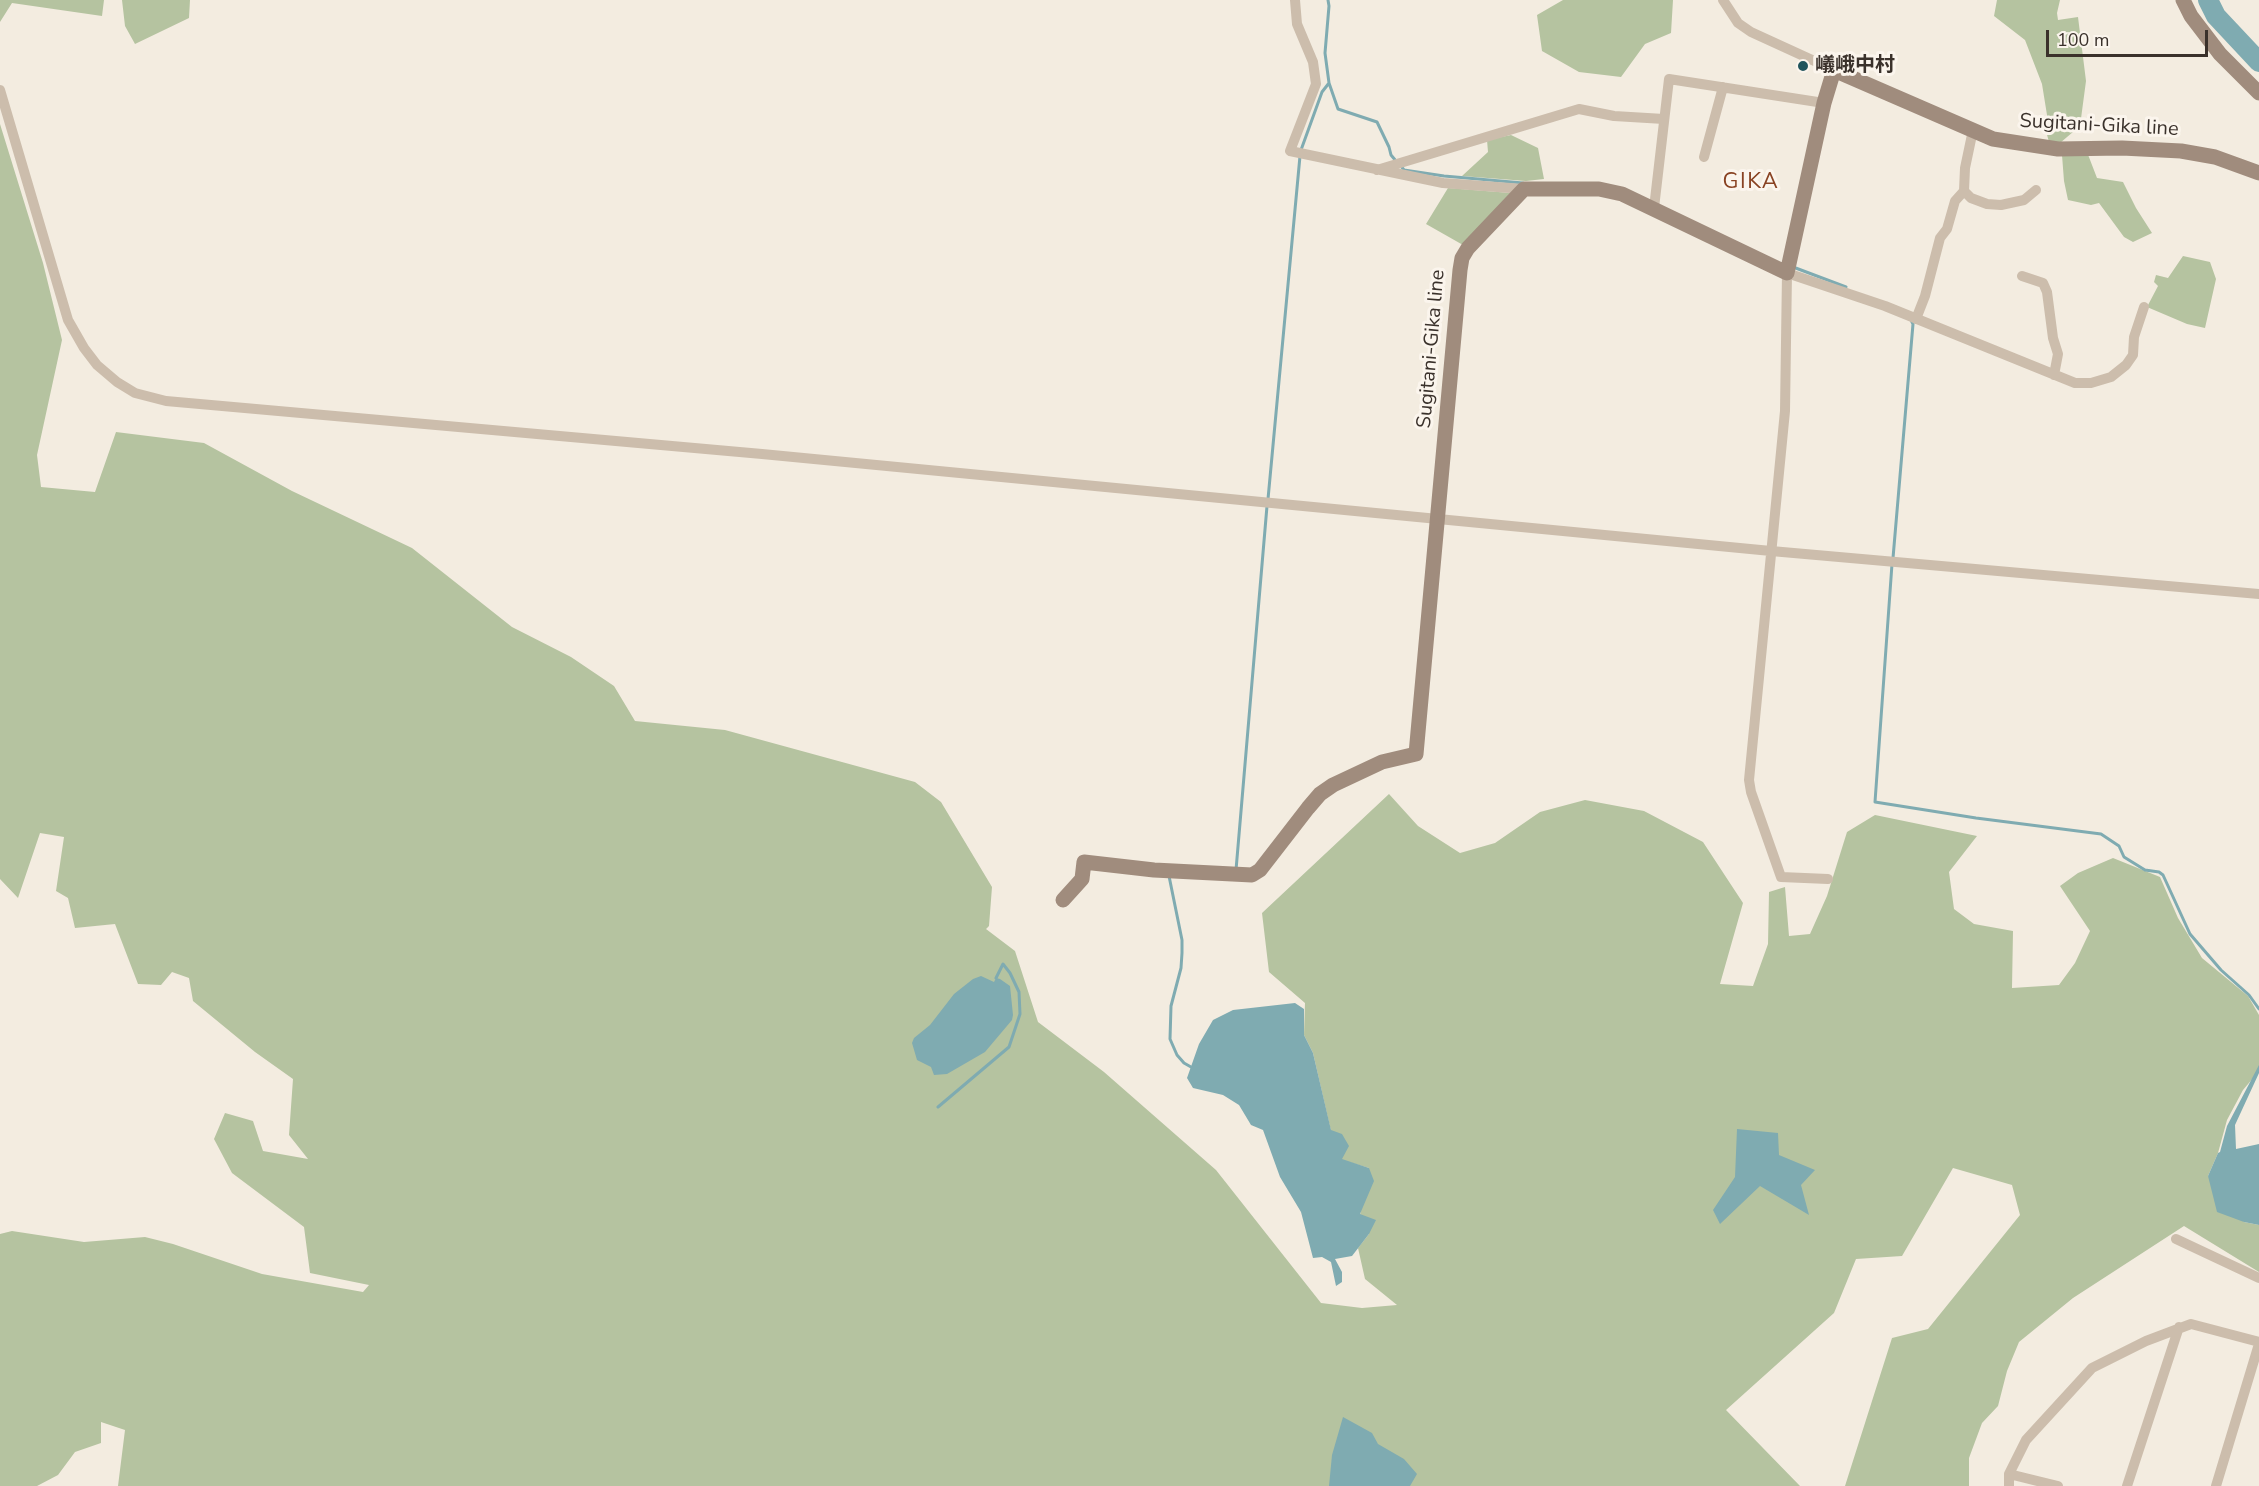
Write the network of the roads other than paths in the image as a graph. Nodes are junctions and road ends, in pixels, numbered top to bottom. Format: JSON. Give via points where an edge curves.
{"nodes":[{"id":1,"x":1295,"y":0,"type":"edge"},
{"id":2,"x":1723,"y":0,"type":"edge"},
{"id":3,"x":2183,"y":0,"type":"edge"},
{"id":4,"x":1834,"y":70,"type":"junction"},
{"id":5,"x":1723,"y":87,"type":"junction"},
{"id":6,"x":0,"y":90,"type":"edge"},
{"id":7,"x":2259,"y":93,"type":"edge"},
{"id":8,"x":1824,"y":103,"type":"junction"},
{"id":9,"x":1664,"y":119,"type":"junction"},
{"id":10,"x":1972,"y":130,"type":"junction"},
{"id":11,"x":1704,"y":157,"type":"dead end"},
{"id":12,"x":1376,"y":170,"type":"junction"},
{"id":13,"x":2259,"y":172,"type":"edge"},
{"id":14,"x":1524,"y":189,"type":"junction"},
{"id":15,"x":2036,"y":190,"type":"dead end"},
{"id":16,"x":1964,"y":191,"type":"junction"},
{"id":17,"x":1654,"y":208,"type":"junction"},
{"id":18,"x":1787,"y":273,"type":"junction"},
{"id":19,"x":2022,"y":276,"type":"dead end"},
{"id":20,"x":2144,"y":307,"type":"dead end"},
{"id":21,"x":1916,"y":319,"type":"junction"},
{"id":22,"x":2054,"y":375,"type":"junction"},
{"id":23,"x":1437,"y":518,"type":"junction"},
{"id":24,"x":1771,"y":551,"type":"junction"},
{"id":25,"x":2259,"y":594,"type":"edge"},
{"id":26,"x":1828,"y":879,"type":"dead end"},
{"id":27,"x":1063,"y":900,"type":"dead end"},
{"id":28,"x":2176,"y":1239,"type":"dead end"},
{"id":29,"x":2259,"y":1278,"type":"edge"},
{"id":30,"x":2179,"y":1327,"type":"junction"},
{"id":31,"x":2259,"y":1343,"type":"edge"},
{"id":32,"x":2009,"y":1474,"type":"junction"},
{"id":33,"x":2009,"y":1486,"type":"edge"},
{"id":34,"x":2058,"y":1486,"type":"edge"},
{"id":35,"x":2127,"y":1486,"type":"edge"},
{"id":36,"x":2216,"y":1486,"type":"edge"}],
"edges":[{"from":1,"to":12,"type":"street","via":[[1297,24],[1314,62],[1316,84],[1290,151]]},
{"from":2,"to":4,"type":"street","via":[[1738,23],[1751,32]]},
{"from":3,"to":7,"type":"main road","via":[[2220,54]]},
{"from":4,"to":8,"type":"main road"},
{"from":4,"to":10,"type":"main road","name":"Sugitani-Gika line"},
{"from":5,"to":8,"type":"street"},
{"from":5,"to":9,"type":"street","via":[[1669,79]]},
{"from":5,"to":11,"type":"street"},
{"from":6,"to":23,"type":"street","via":[[68,320],[97,364],[135,393],[200,405]]},
{"from":8,"to":18,"type":"main road"},
{"from":9,"to":12,"type":"street","via":[[1580,109]]},
{"from":9,"to":17,"type":"street"},
{"from":10,"to":13,"type":"main road","name":"Sugitani-Gika line","via":[[1993,139],[2058,149],[2181,151],[2215,157]]},
{"from":10,"to":16,"type":"street"},
{"from":12,"to":14,"type":"street","via":[[1443,183]]},
{"from":14,"to":17,"type":"main road","via":[[1599,189]]},
{"from":14,"to":23,"type":"main road","name":"Sugitani-Gika line","via":[[1462,258]]},
{"from":15,"to":16,"type":"street","via":[[2024,200],[2001,205],[1971,198]]},
{"from":16,"to":21,"type":"street","via":[[1955,201],[1947,229],[1940,238]]},
{"from":17,"to":18,"type":"main road"},
{"from":18,"to":21,"type":"street"},
{"from":18,"to":24,"type":"street","via":[[1785,411]]},
{"from":19,"to":22,"type":"street","via":[[2043,283],[2047,292],[2058,354]]},
{"from":20,"to":22,"type":"street","via":[[2134,337],[2133,355],[2111,377],[2075,383]]},
{"from":21,"to":22,"type":"street"},
{"from":23,"to":24,"type":"street"},
{"from":23,"to":27,"type":"main road","name":"Sugitani-Gika line","via":[[1416,754],[1382,762],[1320,794],[1252,875],[1084,862],[1082,879]]},
{"from":24,"to":25,"type":"street"},
{"from":24,"to":26,"type":"street","via":[[1751,792],[1781,877]]},
{"from":28,"to":29,"type":"street"},
{"from":30,"to":31,"type":"street","via":[[2191,1324]]},
{"from":30,"to":32,"type":"street","via":[[2092,1368],[2026,1440]]},
{"from":30,"to":35,"type":"street"},
{"from":31,"to":36,"type":"street"},
{"from":32,"to":33,"type":"street"},
{"from":32,"to":34,"type":"street"}]}
